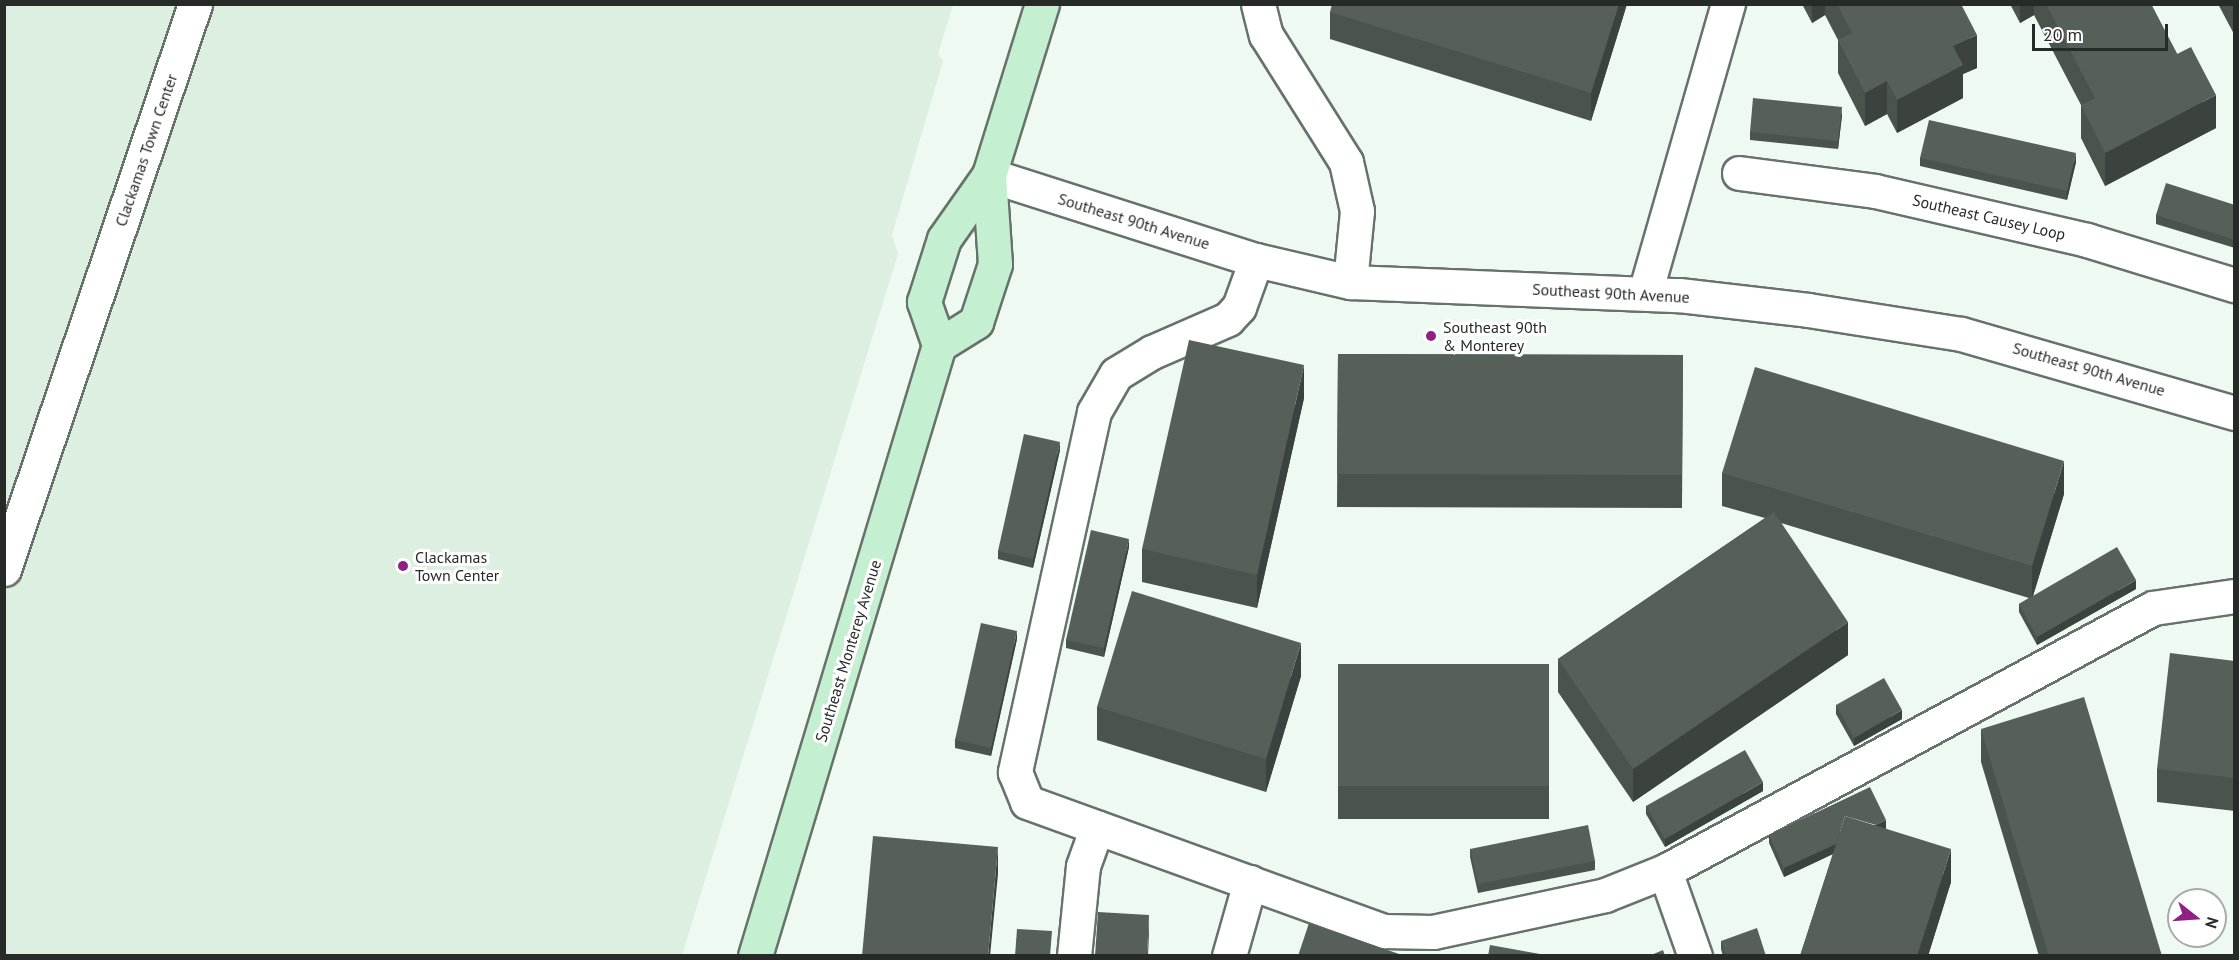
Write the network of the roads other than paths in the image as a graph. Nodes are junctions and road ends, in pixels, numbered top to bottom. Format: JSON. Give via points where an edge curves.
{"nodes":[{"id":1,"x":195,"y":4,"type":"edge"},
{"id":2,"x":1042,"y":4,"type":"edge"},
{"id":3,"x":1258,"y":4,"type":"edge"},
{"id":4,"x":1728,"y":4,"type":"edge"},
{"id":5,"x":1739,"y":173,"type":"dead end"},
{"id":6,"x":989,"y":175,"type":"junction"},
{"id":7,"x":1256,"y":260,"type":"junction"},
{"id":8,"x":1350,"y":282,"type":"junction"},
{"id":9,"x":2235,"y":285,"type":"edge"},
{"id":10,"x":1645,"y":293,"type":"junction"},
{"id":11,"x":939,"y":345,"type":"junction"},
{"id":12,"x":2235,"y":413,"type":"edge"},
{"id":13,"x":4,"y":569,"type":"edge"},
{"id":14,"x":2235,"y":596,"type":"edge"},
{"id":15,"x":1097,"y":827,"type":"junction"},
{"id":16,"x":1665,"y":871,"type":"junction"},
{"id":17,"x":1250,"y":882,"type":"junction"},
{"id":18,"x":755,"y":956,"type":"edge"},
{"id":19,"x":1074,"y":956,"type":"edge"},
{"id":20,"x":1229,"y":956,"type":"edge"},
{"id":21,"x":1695,"y":956,"type":"edge"}],
"edges":[{"from":1,"to":13,"type":"street","name":"Clackamas Town Center"},
{"from":2,"to":6,"type":"main road"},
{"from":3,"to":8,"type":"street","via":[[1271,44],[1346,162],[1357,211]]},
{"from":4,"to":10,"type":"street"},
{"from":5,"to":9,"type":"street","name":"Southeast Causey Loop","via":[[1875,191],[2087,240]]},
{"from":6,"to":7,"type":"street","name":"Southeast 90th Avenue"},
{"from":6,"to":11,"type":"main road","via":[[944,238],[924,302]]},
{"from":6,"to":11,"type":"main road","via":[[995,264],[976,322]]},
{"from":7,"to":8,"type":"street","name":"Southeast 90th Avenue"},
{"from":7,"to":15,"type":"street","via":[[1239,307],[1228,319],[1152,352],[1116,374],[1094,412],[1014,771],[1027,802]]},
{"from":8,"to":10,"type":"street","name":"Southeast 90th Avenue"},
{"from":10,"to":12,"type":"street","name":"Southeast 90th Avenue","via":[[1808,310],[1961,334]]},
{"from":11,"to":18,"type":"main road","name":"Southeast Monterey Avenue"},
{"from":14,"to":16,"type":"street","via":[[2153,608]]},
{"from":15,"to":17,"type":"street"},
{"from":15,"to":19,"type":"street","via":[[1083,866]]},
{"from":16,"to":17,"type":"street","via":[[1605,895],[1433,932],[1384,931]]},
{"from":16,"to":21,"type":"street"},
{"from":17,"to":20,"type":"street"}]}
